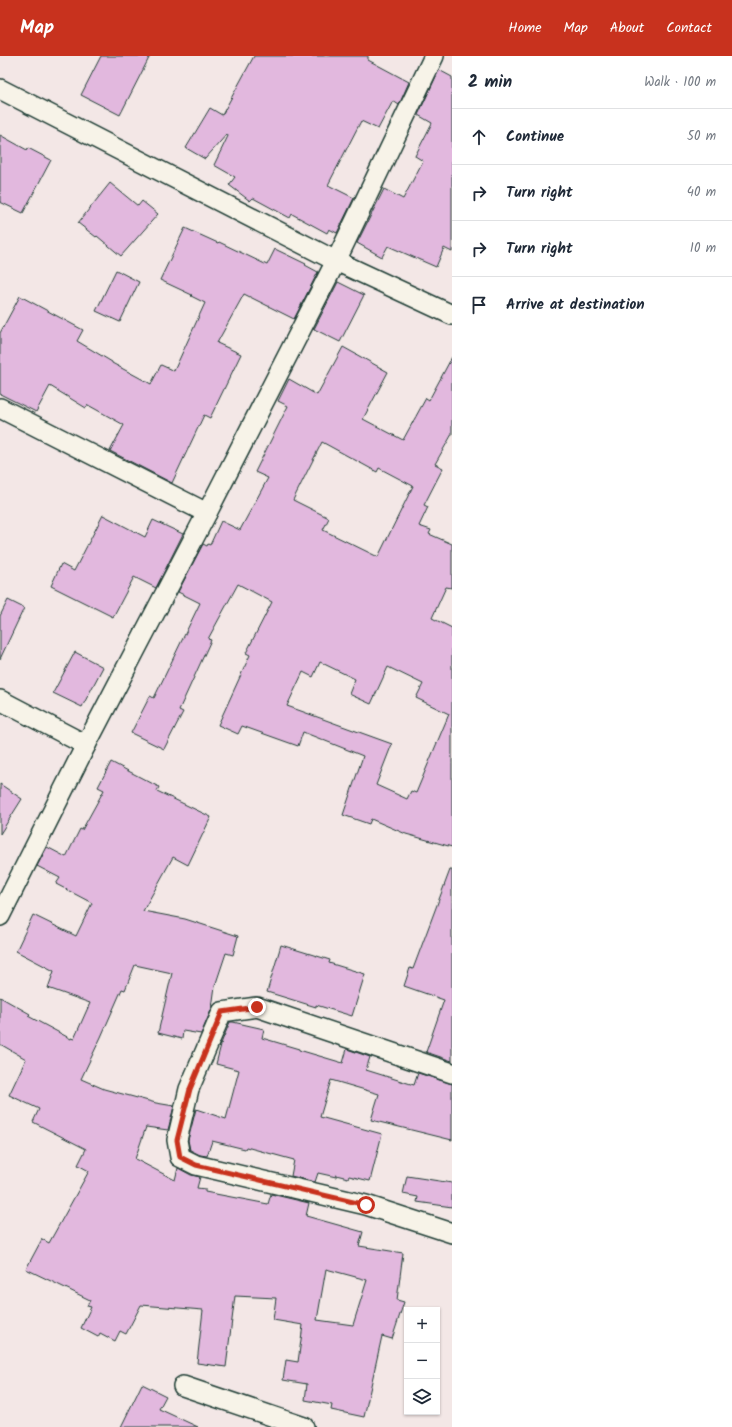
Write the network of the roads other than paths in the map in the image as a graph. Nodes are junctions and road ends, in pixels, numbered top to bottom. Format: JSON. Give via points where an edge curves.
{"nodes":[{"id":1,"x":434,"y":56,"type":"edge"},
{"id":2,"x":0,"y":89,"type":"edge"},
{"id":3,"x":336,"y":261,"type":"junction"},
{"id":4,"x":452,"y":315,"type":"edge"},
{"id":5,"x":0,"y":408,"type":"edge"},
{"id":6,"x":207,"y":513,"type":"junction"},
{"id":7,"x":0,"y":700,"type":"edge"},
{"id":8,"x":86,"y":745,"type":"junction"},
{"id":9,"x":0,"y":916,"type":"edge"},
{"id":10,"x":452,"y":1074,"type":"edge"},
{"id":11,"x":452,"y":1233,"type":"edge"},
{"id":12,"x":183,"y":1386,"type":"dead end"},
{"id":13,"x":304,"y":1427,"type":"edge"}],
"edges":[{"from":1,"to":3,"type":"street"},
{"from":2,"to":3,"type":"street"},
{"from":3,"to":4,"type":"street"},
{"from":3,"to":6,"type":"street"},
{"from":5,"to":6,"type":"street"},
{"from":6,"to":8,"type":"street"},
{"from":7,"to":8,"type":"street"},
{"from":8,"to":9,"type":"street"},
{"from":10,"to":11,"type":"street","via":[[257,1007],[222,1012],[190,1089],[177,1140],[180,1157],[196,1165],[366,1205]]},
{"from":12,"to":13,"type":"street"}]}
